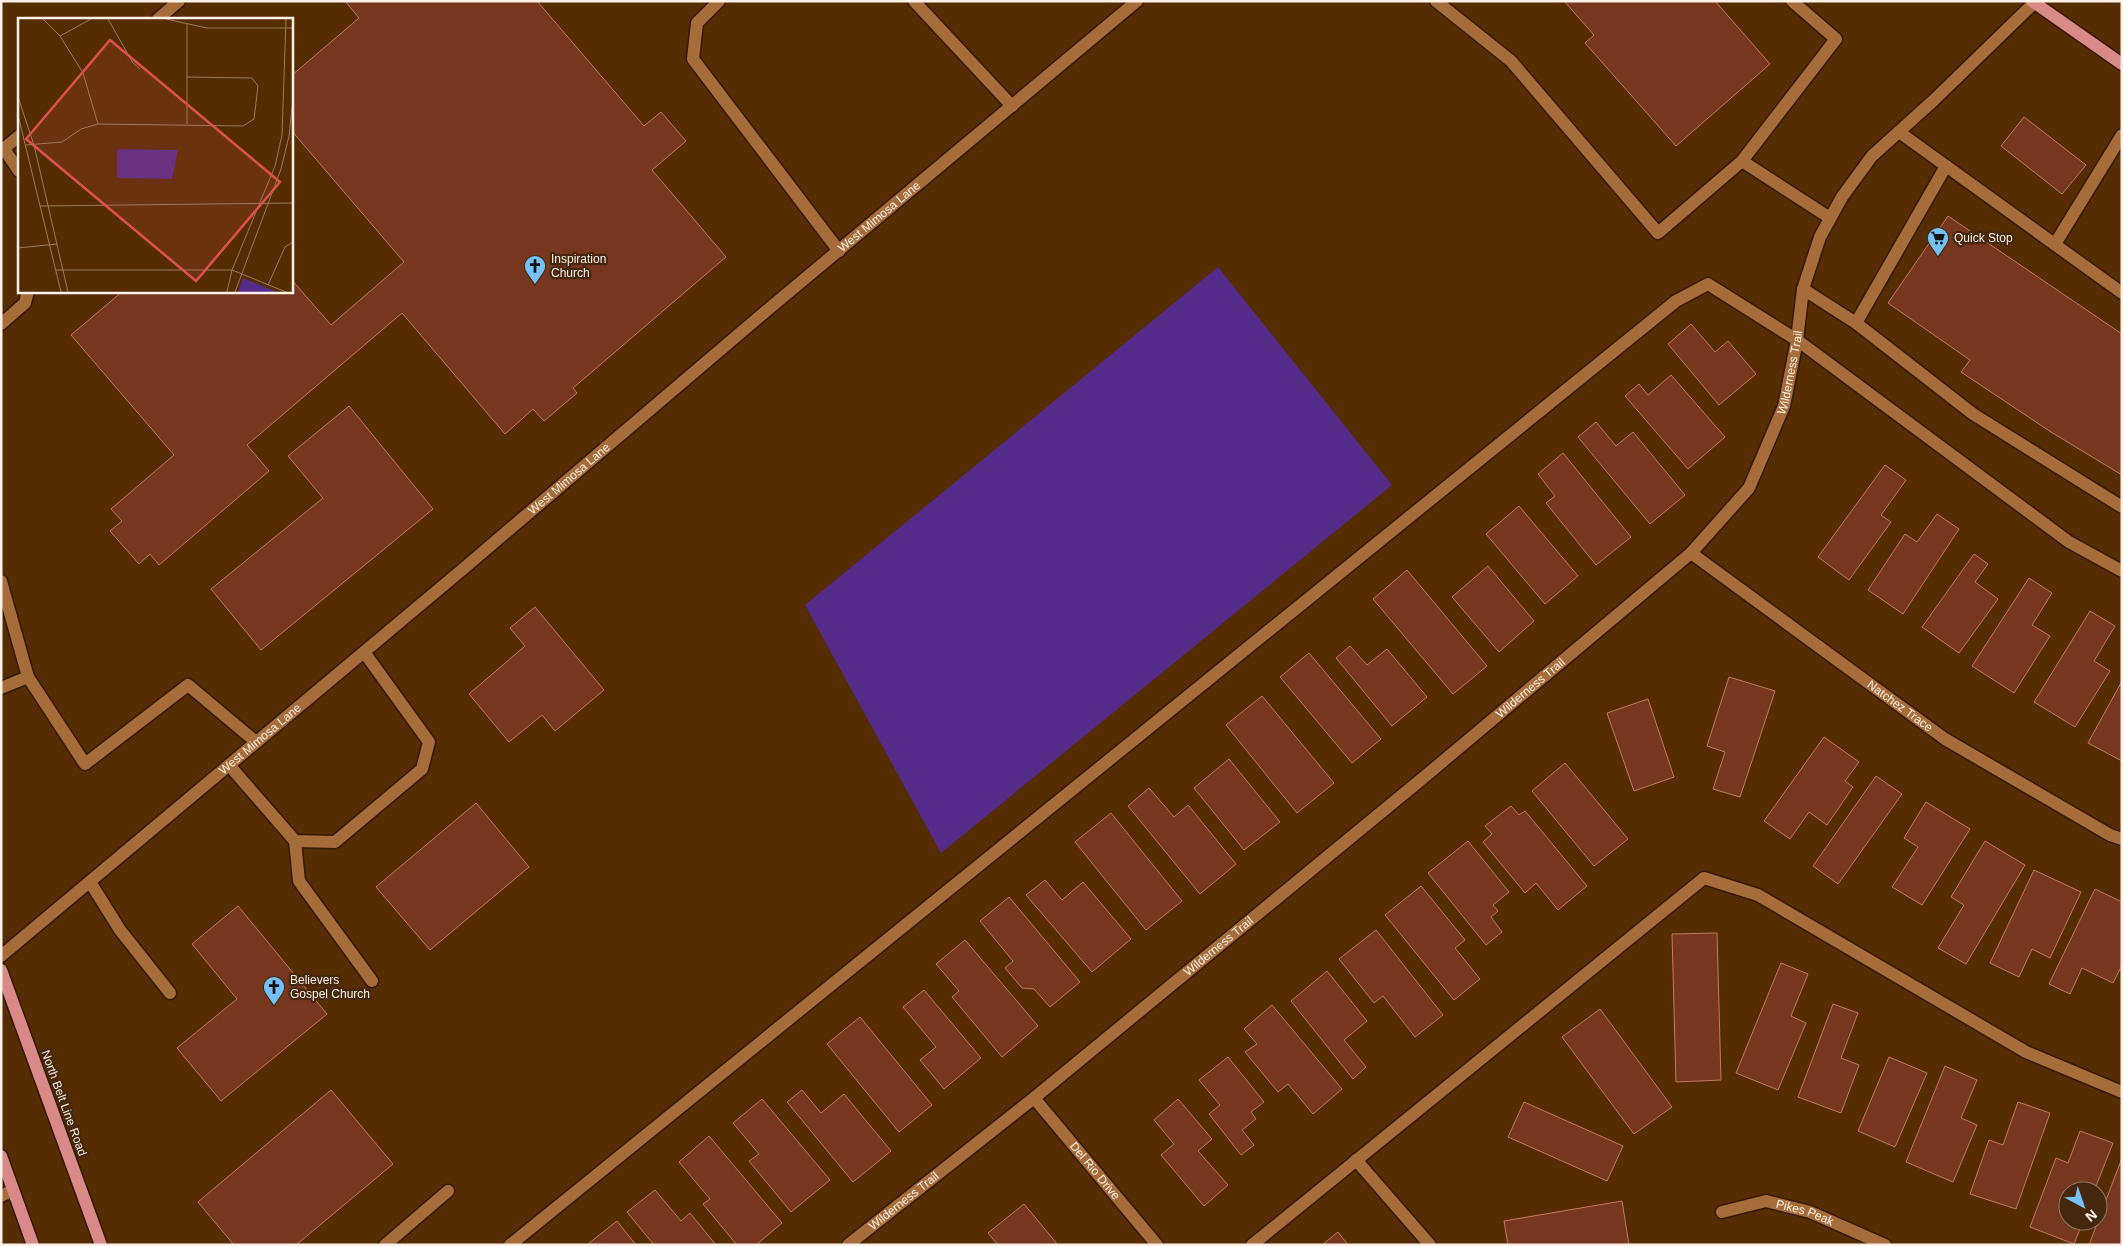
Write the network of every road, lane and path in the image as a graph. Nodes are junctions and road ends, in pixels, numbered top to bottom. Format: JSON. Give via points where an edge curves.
{"nodes":[{"id":1,"x":178,"y":1,"type":"edge"},
{"id":2,"x":719,"y":1,"type":"edge"},
{"id":3,"x":914,"y":1,"type":"edge"},
{"id":4,"x":1137,"y":1,"type":"edge"},
{"id":5,"x":1436,"y":1,"type":"edge"},
{"id":6,"x":1792,"y":1,"type":"edge"},
{"id":7,"x":2034,"y":2,"type":"edge"},
{"id":8,"x":159,"y":18,"type":"edge"},
{"id":9,"x":2122,"y":64,"type":"edge"},
{"id":10,"x":1012,"y":106,"type":"junction"},
{"id":11,"x":1899,"y":132,"type":"junction"},
{"id":12,"x":2122,"y":135,"type":"edge"},
{"id":13,"x":18,"y":137,"type":"edge"},
{"id":14,"x":3,"y":150,"type":"edge"},
{"id":15,"x":1742,"y":161,"type":"junction"},
{"id":16,"x":1946,"y":166,"type":"junction"},
{"id":17,"x":18,"y":171,"type":"edge"},
{"id":18,"x":1830,"y":218,"type":"junction"},
{"id":19,"x":2055,"y":244,"type":"junction"},
{"id":20,"x":839,"y":250,"type":"junction"},
{"id":21,"x":1803,"y":289,"type":"junction"},
{"id":22,"x":28,"y":292,"type":"edge"},
{"id":23,"x":2122,"y":293,"type":"edge"},
{"id":24,"x":1856,"y":323,"type":"junction"},
{"id":25,"x":1,"y":324,"type":"edge"},
{"id":26,"x":1797,"y":340,"type":"junction"},
{"id":27,"x":2122,"y":507,"type":"edge"},
{"id":28,"x":1691,"y":553,"type":"junction"},
{"id":29,"x":2122,"y":571,"type":"edge"},
{"id":30,"x":1,"y":581,"type":"edge"},
{"id":31,"x":364,"y":652,"type":"junction"},
{"id":32,"x":28,"y":677,"type":"junction"},
{"id":33,"x":1,"y":688,"type":"edge"},
{"id":34,"x":256,"y":742,"type":"junction"},
{"id":35,"x":229,"y":765,"type":"junction"},
{"id":36,"x":2122,"y":839,"type":"edge"},
{"id":37,"x":295,"y":841,"type":"junction"},
{"id":38,"x":90,"y":882,"type":"junction"},
{"id":39,"x":1,"y":956,"type":"edge"},
{"id":40,"x":1,"y":970,"type":"edge"},
{"id":41,"x":372,"y":980,"type":"dead end"},
{"id":42,"x":170,"y":994,"type":"dead end"},
{"id":43,"x":2122,"y":1092,"type":"edge"},
{"id":44,"x":1034,"y":1098,"type":"junction"},
{"id":45,"x":1,"y":1156,"type":"edge"},
{"id":46,"x":1356,"y":1160,"type":"junction"},
{"id":47,"x":13,"y":1190,"type":"junction"},
{"id":48,"x":448,"y":1191,"type":"dead end"},
{"id":49,"x":1,"y":1196,"type":"edge"},
{"id":50,"x":1722,"y":1212,"type":"dead end"},
{"id":51,"x":33,"y":1245,"type":"edge"},
{"id":52,"x":101,"y":1245,"type":"edge"},
{"id":53,"x":385,"y":1245,"type":"edge"},
{"id":54,"x":510,"y":1245,"type":"edge"},
{"id":55,"x":848,"y":1245,"type":"edge"},
{"id":56,"x":1157,"y":1245,"type":"edge"},
{"id":57,"x":1252,"y":1245,"type":"edge"},
{"id":58,"x":1430,"y":1245,"type":"edge"},
{"id":59,"x":1886,"y":1245,"type":"edge"}],
"edges":[{"from":1,"to":8,"type":"street"},
{"from":2,"to":20,"type":"street","via":[[696,23],[693,59]]},
{"from":3,"to":10,"type":"street"},
{"from":4,"to":10,"type":"street","name":"West Mimosa Lane"},
{"from":5,"to":15,"type":"street","via":[[1511,61],[1658,232]]},
{"from":6,"to":15,"type":"street","via":[[1836,39]]},
{"from":7,"to":9,"type":"main road"},
{"from":7,"to":11,"type":"street","name":"Wilderness Trail"},
{"from":10,"to":20,"type":"street","name":"West Mimosa Lane"},
{"from":11,"to":16,"type":"street"},
{"from":11,"to":18,"type":"street","name":"Wilderness Trail","via":[[1872,156]]},
{"from":12,"to":19,"type":"street"},
{"from":13,"to":14,"type":"street"},
{"from":14,"to":17,"type":"street"},
{"from":15,"to":18,"type":"street"},
{"from":16,"to":19,"type":"street"},
{"from":16,"to":24,"type":"street"},
{"from":18,"to":21,"type":"street","name":"Wilderness Trail","via":[[1820,237]]},
{"from":19,"to":23,"type":"street"},
{"from":20,"to":31,"type":"street","name":"West Mimosa Lane"},
{"from":21,"to":24,"type":"street"},
{"from":21,"to":26,"type":"street","name":"Wilderness Trail"},
{"from":22,"to":25,"type":"street","via":[[25,303]]},
{"from":24,"to":27,"type":"street","via":[[1973,414]]},
{"from":26,"to":28,"type":"street","name":"Wilderness Trail","via":[[1784,406],[1749,488]]},
{"from":26,"to":29,"type":"street","via":[[2069,542]]},
{"from":26,"to":54,"type":"street","via":[[1708,284],[1676,301]]},
{"from":28,"to":36,"type":"street","name":"Natchez Trace","via":[[1945,739]]},
{"from":28,"to":44,"type":"street","name":"Wilderness Trail"},
{"from":30,"to":32,"type":"street"},
{"from":31,"to":34,"type":"street","name":"West Mimosa Lane"},
{"from":31,"to":37,"type":"street","via":[[429,742],[422,769],[335,842]]},
{"from":32,"to":33,"type":"street"},
{"from":32,"to":34,"type":"street","via":[[85,764],[188,685]]},
{"from":34,"to":35,"type":"street","name":"West Mimosa Lane"},
{"from":35,"to":37,"type":"street"},
{"from":35,"to":38,"type":"street","name":"West Mimosa Lane"},
{"from":37,"to":41,"type":"street","via":[[299,881]]},
{"from":38,"to":39,"type":"street","name":"West Mimosa Lane"},
{"from":38,"to":42,"type":"street","via":[[120,930]]},
{"from":40,"to":52,"type":"main road","name":"North Belt Line Road"},
{"from":43,"to":46,"type":"street","via":[[2026,1052],[1758,895],[1704,878]]},
{"from":44,"to":55,"type":"street","name":"Wilderness Trail"},
{"from":44,"to":56,"type":"street","name":"Del Rio Drive"},
{"from":45,"to":47,"type":"main road"},
{"from":46,"to":57,"type":"street"},
{"from":46,"to":58,"type":"street"},
{"from":47,"to":49,"type":"street"},
{"from":47,"to":51,"type":"main road"},
{"from":48,"to":53,"type":"street"},
{"from":50,"to":59,"type":"street","name":"Pikes Peak","via":[[1766,1201],[1810,1212]]}]}
